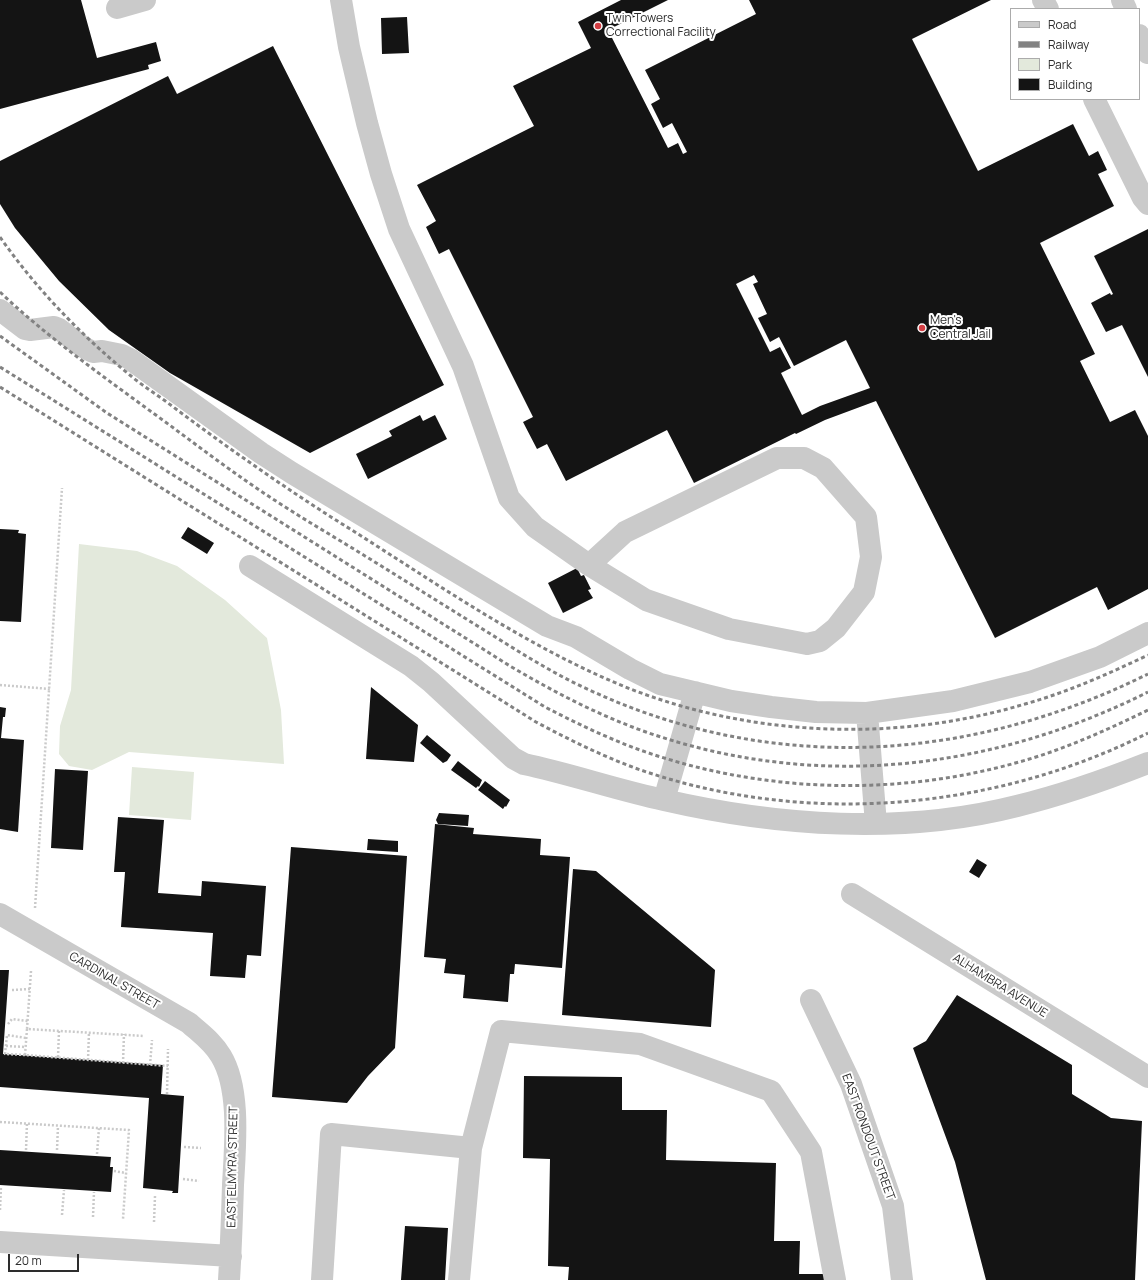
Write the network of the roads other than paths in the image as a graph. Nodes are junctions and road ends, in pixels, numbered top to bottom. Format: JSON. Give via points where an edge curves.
{"nodes":[{"id":1,"x":145,"y":0,"type":"edge"},
{"id":2,"x":341,"y":0,"type":"edge"},
{"id":3,"x":117,"y":8,"type":"dead end"},
{"id":4,"x":1140,"y":37,"type":"edge"},
{"id":5,"x":1148,"y":53,"type":"edge"},
{"id":6,"x":1094,"y":100,"type":"edge"},
{"id":7,"x":1148,"y":204,"type":"edge"},
{"id":8,"x":0,"y":310,"type":"edge"},
{"id":9,"x":589,"y":565,"type":"junction"},
{"id":10,"x":250,"y":566,"type":"dead end"},
{"id":11,"x":1148,"y":633,"type":"edge"},
{"id":12,"x":694,"y":692,"type":"junction"},
{"id":13,"x":867,"y":713,"type":"junction"},
{"id":14,"x":1148,"y":763,"type":"edge"},
{"id":15,"x":664,"y":800,"type":"junction"},
{"id":16,"x":876,"y":824,"type":"junction"},
{"id":17,"x":852,"y":894,"type":"dead end"},
{"id":18,"x":0,"y":914,"type":"edge"},
{"id":19,"x":811,"y":1000,"type":"dead end"},
{"id":20,"x":221,"y":1056,"type":"joint"},
{"id":21,"x":1148,"y":1077,"type":"edge"},
{"id":22,"x":471,"y":1148,"type":"junction"},
{"id":23,"x":0,"y":1242,"type":"edge"},
{"id":24,"x":231,"y":1256,"type":"junction"},
{"id":25,"x":229,"y":1280,"type":"edge"},
{"id":26,"x":322,"y":1280,"type":"edge"},
{"id":27,"x":458,"y":1280,"type":"edge"},
{"id":28,"x":835,"y":1280,"type":"edge"},
{"id":29,"x":902,"y":1280,"type":"edge"}],
"edges":[{"from":1,"to":3,"type":"street"},
{"from":2,"to":9,"type":"street","via":[[367,123],[394,215],[463,366],[509,498],[535,527]]},
{"from":4,"to":5,"type":"street"},
{"from":6,"to":7,"type":"street","via":[[1142,198]]},
{"from":8,"to":12,"type":"street","via":[[25,329],[59,328],[93,352],[102,351],[130,359],[260,453],[547,626],[576,637],[660,684]]},
{"from":9,"to":9,"type":"street","via":[[646,600],[729,629],[808,644],[820,641],[836,628],[864,592],[871,557],[866,517],[823,468],[804,458],[777,458],[625,532]]},
{"from":10,"to":15,"type":"street","via":[[411,666],[432,682],[513,758],[524,764]]},
{"from":11,"to":13,"type":"street","via":[[1100,657],[1030,682],[953,701]]},
{"from":12,"to":13,"type":"street","via":[[771,707],[816,712]]},
{"from":12,"to":15,"type":"street"},
{"from":13,"to":16,"type":"street"},
{"from":14,"to":16,"type":"street","via":[[1016,807],[964,816]]},
{"from":15,"to":16,"type":"street","via":[[774,819],[851,825]]},
{"from":17,"to":21,"type":"street","name":"ALHAMBRA AVENUE"},
{"from":18,"to":20,"type":"street","name":"CARDINAL STREET","via":[[189,1024],[207,1038]]},
{"from":19,"to":29,"type":"street","name":"EAST RONDOUT STREET","via":[[851,1084],[893,1206]]},
{"from":20,"to":24,"type":"street","name":"EAST ELMYRA STREET","via":[[228,1072],[236,1125]]},
{"from":22,"to":26,"type":"street","via":[[331,1134]]},
{"from":22,"to":27,"type":"street"},
{"from":22,"to":28,"type":"street","via":[[501,1031],[640,1044],[771,1091],[811,1152]]},
{"from":23,"to":24,"type":"street"},
{"from":24,"to":25,"type":"street","name":"EAST ELMYRA STREET"}]}
